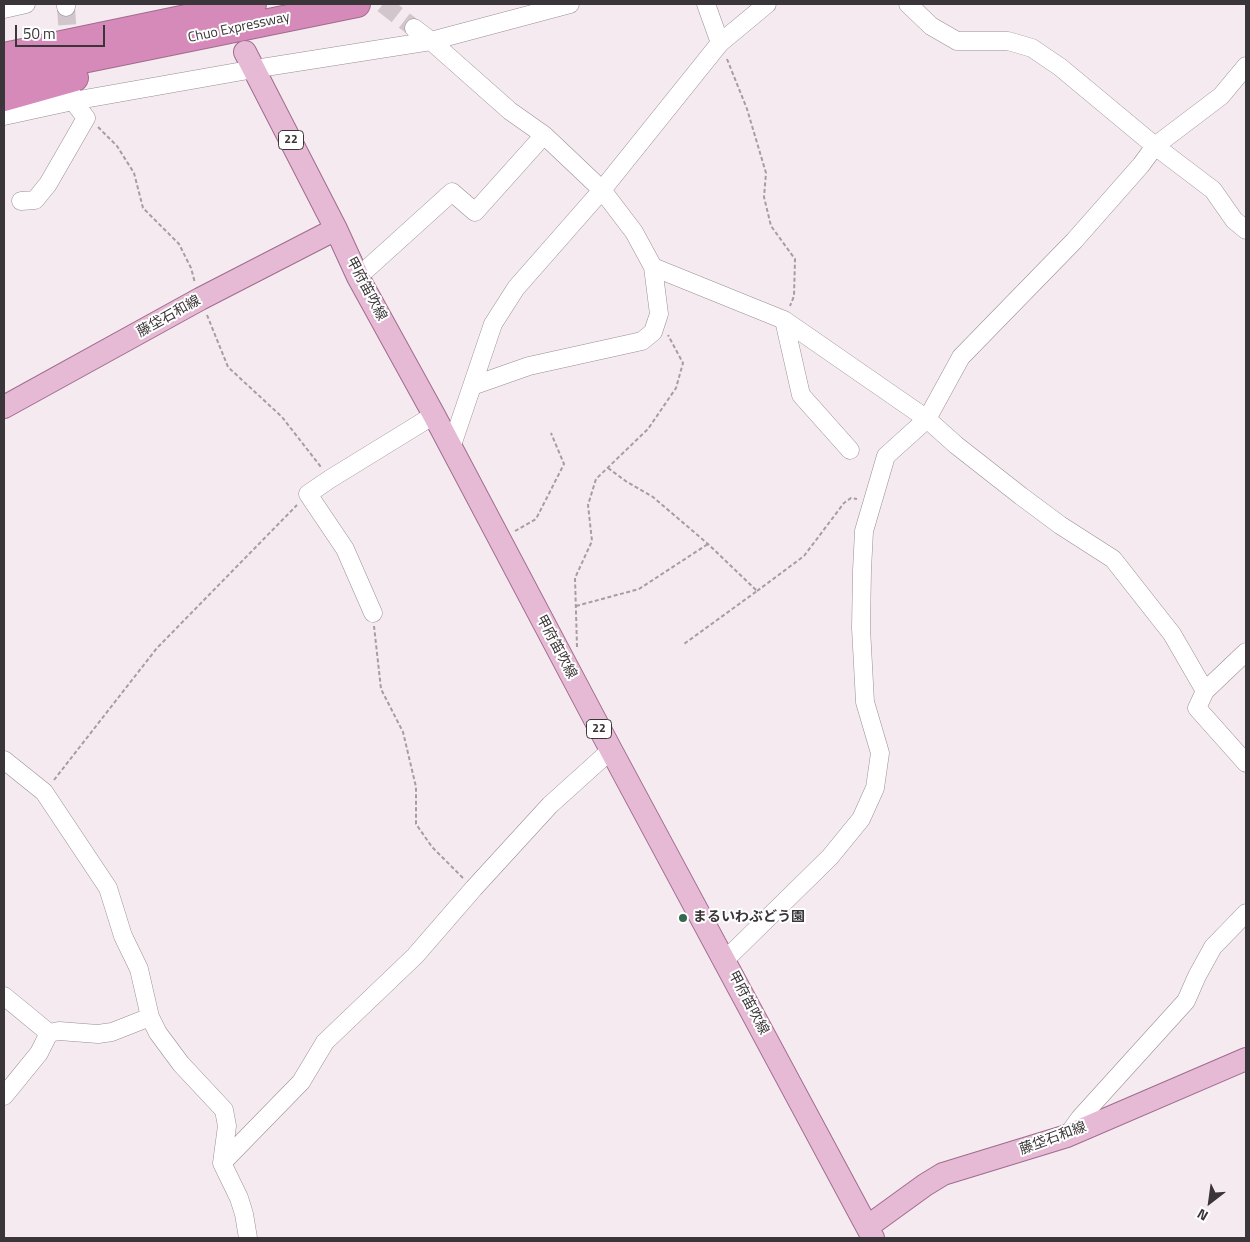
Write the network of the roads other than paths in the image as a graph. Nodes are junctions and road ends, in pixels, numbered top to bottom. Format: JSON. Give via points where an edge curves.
{"nodes":[{"id":1,"x":26,"y":4,"type":"edge"},
{"id":2,"x":254,"y":4,"type":"edge"},
{"id":3,"x":357,"y":4,"type":"edge"},
{"id":4,"x":570,"y":4,"type":"edge"},
{"id":5,"x":706,"y":4,"type":"edge"},
{"id":6,"x":767,"y":4,"type":"edge"},
{"id":7,"x":908,"y":4,"type":"edge"},
{"id":8,"x":4,"y":9,"type":"edge"},
{"id":9,"x":283,"y":19,"type":"junction"},
{"id":10,"x":414,"y":28,"type":"tunnel mouth"},
{"id":11,"x":431,"y":41,"type":"junction"},
{"id":12,"x":720,"y":43,"type":"junction"},
{"id":13,"x":4,"y":55,"type":"edge"},
{"id":14,"x":250,"y":60,"type":"junction"},
{"id":15,"x":1246,"y":66,"type":"edge"},
{"id":16,"x":4,"y":76,"type":"edge"},
{"id":17,"x":4,"y":98,"type":"edge"},
{"id":18,"x":73,"y":98,"type":"junction"},
{"id":19,"x":4,"y":116,"type":"edge"},
{"id":20,"x":544,"y":136,"type":"junction"},
{"id":21,"x":1155,"y":146,"type":"junction"},
{"id":22,"x":602,"y":190,"type":"junction"},
{"id":23,"x":20,"y":201,"type":"dead end"},
{"id":24,"x":336,"y":230,"type":"junction"},
{"id":25,"x":1246,"y":230,"type":"edge"},
{"id":26,"x":653,"y":268,"type":"junction"},
{"id":27,"x":358,"y":276,"type":"junction"},
{"id":28,"x":784,"y":320,"type":"junction"},
{"id":29,"x":472,"y":386,"type":"junction"},
{"id":30,"x":4,"y":408,"type":"edge"},
{"id":31,"x":434,"y":415,"type":"junction"},
{"id":32,"x":927,"y":419,"type":"junction"},
{"id":33,"x":451,"y":448,"type":"junction"},
{"id":34,"x":850,"y":450,"type":"dead end"},
{"id":35,"x":373,"y":613,"type":"road end"},
{"id":36,"x":1246,"y":652,"type":"edge"},
{"id":37,"x":1205,"y":690,"type":"junction"},
{"id":38,"x":610,"y":750,"type":"junction"},
{"id":39,"x":4,"y":760,"type":"edge"},
{"id":40,"x":1246,"y":763,"type":"edge"},
{"id":41,"x":1246,"y":913,"type":"edge"},
{"id":42,"x":724,"y":960,"type":"junction"},
{"id":43,"x":4,"y":996,"type":"edge"},
{"id":44,"x":150,"y":1017,"type":"junction"},
{"id":45,"x":50,"y":1033,"type":"junction"},
{"id":46,"x":1246,"y":1059,"type":"edge"},
{"id":47,"x":4,"y":1096,"type":"edge"},
{"id":48,"x":1067,"y":1136,"type":"junction"},
{"id":49,"x":222,"y":1164,"type":"junction"},
{"id":50,"x":870,"y":1233,"type":"edge"},
{"id":51,"x":248,"y":1238,"type":"edge"}],
"edges":[{"from":1,"to":8,"type":"street"},
{"from":2,"to":13,"type":"highway","name":"Chuo Expressway"},
{"from":3,"to":9,"type":"highway","name":"Chuo Expressway"},
{"from":4,"to":11,"type":"street"},
{"from":5,"to":12,"type":"street"},
{"from":6,"to":12,"type":"street"},
{"from":7,"to":21,"type":"street","via":[[931,26],[957,41],[1008,41],[1032,48],[1060,67]]},
{"from":9,"to":16,"type":"highway","name":"Chuo Expressway"},
{"from":9,"to":17,"type":"highway"},
{"from":10,"to":11,"type":"street"},
{"from":11,"to":14,"type":"street"},
{"from":11,"to":20,"type":"street","via":[[510,111]]},
{"from":12,"to":22,"type":"street"},
{"from":14,"to":18,"type":"street"},
{"from":14,"to":24,"type":"main road","name":"甲府笛吹線","number":"22"},
{"from":15,"to":21,"type":"street","via":[[1221,96]]},
{"from":18,"to":19,"type":"street"},
{"from":18,"to":23,"type":"street","via":[[86,118],[48,184],[35,200]]},
{"from":20,"to":22,"type":"street"},
{"from":20,"to":27,"type":"street","via":[[475,212],[452,192]]},
{"from":21,"to":25,"type":"street","via":[[1213,190],[1234,220]]},
{"from":21,"to":32,"type":"street","via":[[1074,242],[961,357]]},
{"from":22,"to":26,"type":"street","via":[[634,232]]},
{"from":22,"to":29,"type":"street","via":[[511,295],[493,324]]},
{"from":24,"to":27,"type":"main road","name":"甲府笛吹線","number":"22"},
{"from":24,"to":30,"type":"main road","name":"藤垈石和線","via":[[200,299]]},
{"from":26,"to":28,"type":"street"},
{"from":26,"to":29,"type":"street","via":[[658,314],[654,332],[642,341],[529,366]]},
{"from":27,"to":31,"type":"main road","name":"甲府笛吹線","number":"22"},
{"from":28,"to":32,"type":"street"},
{"from":28,"to":34,"type":"street","via":[[801,396]]},
{"from":29,"to":33,"type":"street"},
{"from":31,"to":33,"type":"main road","name":"甲府笛吹線","number":"22"},
{"from":31,"to":35,"type":"street","via":[[308,494],[345,549]]},
{"from":32,"to":37,"type":"street","via":[[1021,496],[1113,559],[1172,634]]},
{"from":32,"to":42,"type":"street","via":[[886,456],[864,531],[861,628],[865,702],[880,753],[875,788],[861,819],[830,857]]},
{"from":33,"to":38,"type":"main road","name":"甲府笛吹線","number":"22"},
{"from":36,"to":37,"type":"street"},
{"from":37,"to":40,"type":"street","via":[[1197,708]]},
{"from":38,"to":42,"type":"main road","name":"甲府笛吹線","number":"22"},
{"from":38,"to":49,"type":"street","via":[[550,805],[415,956],[325,1042],[301,1082]]},
{"from":39,"to":44,"type":"street","via":[[44,792],[108,888],[139,969]]},
{"from":41,"to":48,"type":"street","via":[[1213,947],[1186,1001]]},
{"from":42,"to":50,"type":"main road","name":"甲府笛吹線","number":"22"},
{"from":43,"to":45,"type":"street"},
{"from":44,"to":45,"type":"street","via":[[112,1032]]},
{"from":44,"to":49,"type":"street","via":[[181,1064],[224,1110],[226,1126]]},
{"from":45,"to":47,"type":"street","via":[[39,1053]]},
{"from":46,"to":48,"type":"main road","name":"藤垈石和線"},
{"from":48,"to":50,"type":"main road","name":"藤垈石和線","via":[[943,1174],[925,1185]]},
{"from":49,"to":51,"type":"street","via":[[239,1198]]}]}
